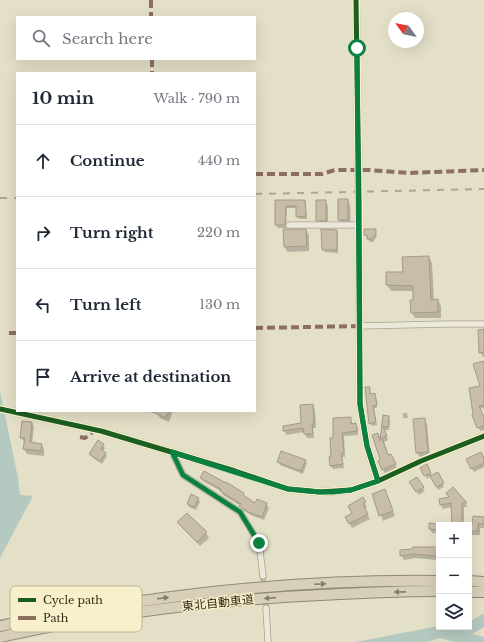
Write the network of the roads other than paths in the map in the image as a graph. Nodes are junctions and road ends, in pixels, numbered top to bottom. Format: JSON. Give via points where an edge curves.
{"nodes":[{"id":1,"x":356,"y":0,"type":"edge"},
{"id":2,"x":359,"y":225,"type":"junction"},
{"id":3,"x":290,"y":226,"type":"dead end"},
{"id":4,"x":484,"y":324,"type":"edge"},
{"id":5,"x":360,"y":326,"type":"junction"},
{"id":6,"x":0,"y":409,"type":"edge"},
{"id":7,"x":484,"y":436,"type":"edge"},
{"id":8,"x":172,"y":452,"type":"junction"},
{"id":9,"x":378,"y":481,"type":"junction"},
{"id":10,"x":263,"y":576,"type":"tunnel mouth"},
{"id":11,"x":436,"y":581,"type":"edge"},
{"id":12,"x":472,"y":581,"type":"edge"},
{"id":13,"x":484,"y":582,"type":"edge"},
{"id":14,"x":436,"y":592,"type":"edge"},
{"id":15,"x":472,"y":592,"type":"edge"},
{"id":16,"x":484,"y":592,"type":"edge"},
{"id":17,"x":142,"y":600,"type":"edge"},
{"id":18,"x":266,"y":608,"type":"tunnel mouth"},
{"id":19,"x":142,"y":611,"type":"edge"},
{"id":20,"x":10,"y":624,"type":"edge"},
{"id":21,"x":0,"y":626,"type":"edge"},
{"id":22,"x":22,"y":632,"type":"edge"},
{"id":23,"x":0,"y":637,"type":"edge"},
{"id":24,"x":268,"y":642,"type":"edge"}],
"edges":[{"from":1,"to":2,"type":"street"},
{"from":2,"to":3,"type":"street"},
{"from":2,"to":5,"type":"street"},
{"from":4,"to":5,"type":"street"},
{"from":5,"to":9,"type":"street","via":[[360,404],[367,446]]},
{"from":6,"to":8,"type":"street","via":[[101,431]]},
{"from":7,"to":9,"type":"street"},
{"from":8,"to":9,"type":"street","via":[[288,489],[333,492],[351,490]]},
{"from":8,"to":10,"type":"street","via":[[183,475],[240,512],[259,543]]},
{"from":17,"to":11,"type":"highway","name":"東北自動車道","one_way":true,"via":[[351,582]]},
{"from":12,"to":13,"type":"highway"},
{"from":14,"to":19,"type":"highway","name":"東北自動車道","one_way":true,"via":[[274,597]]},
{"from":15,"to":16,"type":"highway"},
{"from":18,"to":24,"type":"street"},
{"from":21,"to":20,"type":"highway","name":"東北自動車道","one_way":true},
{"from":22,"to":23,"type":"highway","name":"東北自動車道","one_way":true}]}
